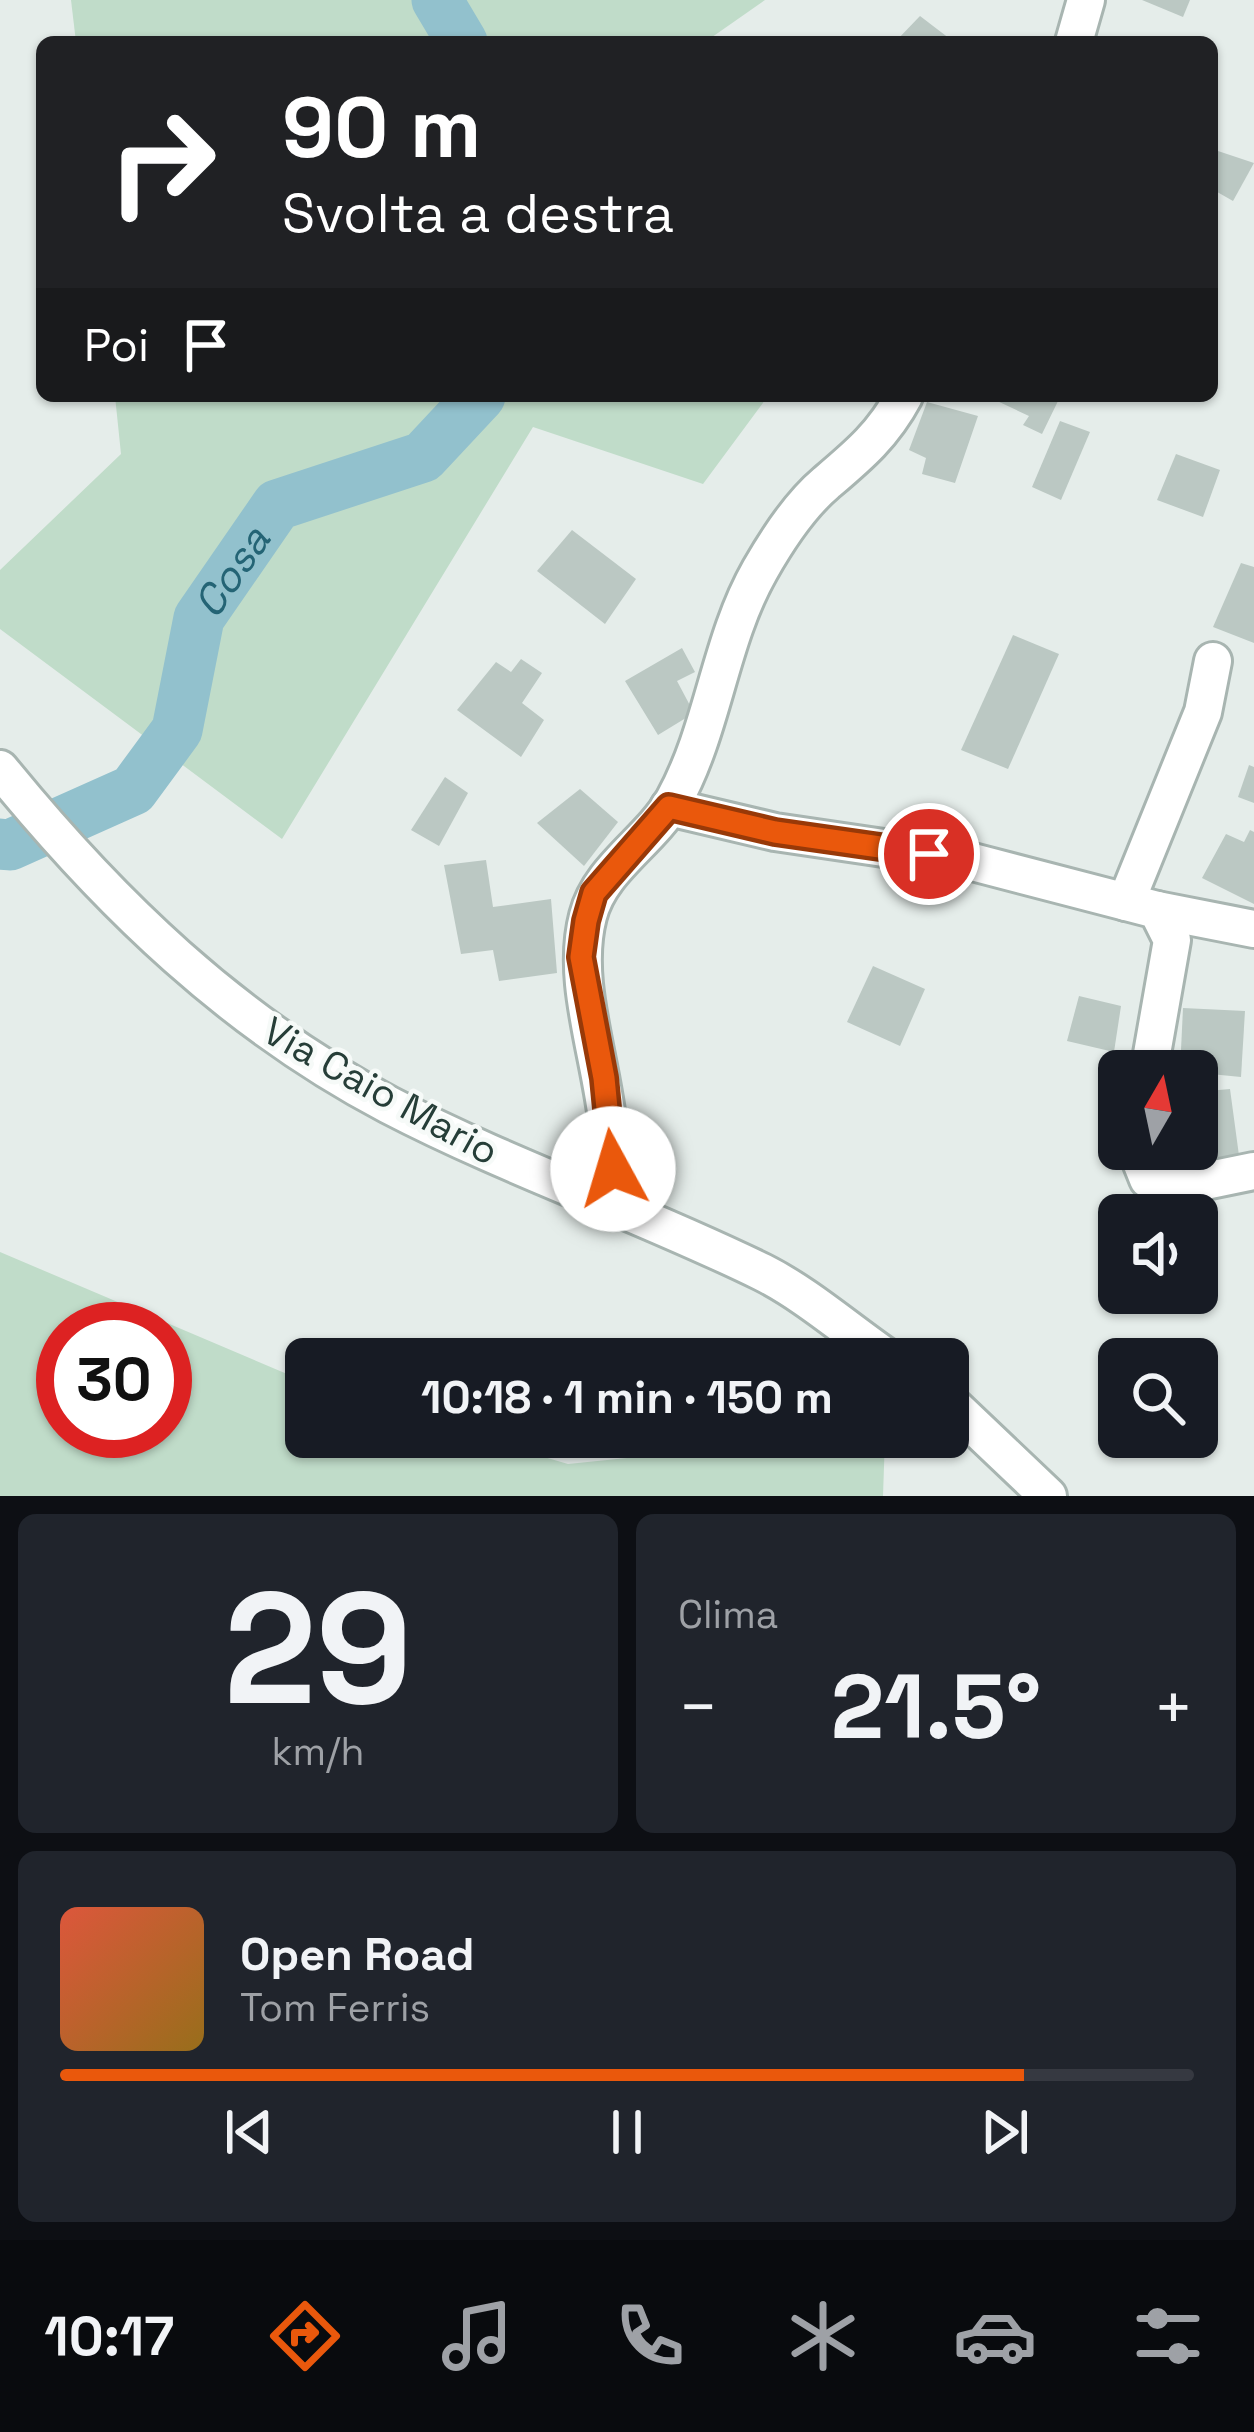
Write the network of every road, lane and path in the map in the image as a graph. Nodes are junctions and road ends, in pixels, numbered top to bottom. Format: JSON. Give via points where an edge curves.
{"nodes":[{"id":1,"x":1086,"y":0,"type":"edge"},
{"id":2,"x":1076,"y":36,"type":"edge"},
{"id":3,"x":901,"y":402,"type":"edge"},
{"id":4,"x":1213,"y":662,"type":"dead end"},
{"id":5,"x":0,"y":769,"type":"edge"},
{"id":6,"x":669,"y":807,"type":"junction"},
{"id":7,"x":1142,"y":906,"type":"junction"},
{"id":8,"x":1254,"y":929,"type":"edge"},
{"id":9,"x":1153,"y":1050,"type":"edge"},
{"id":10,"x":1144,"y":1170,"type":"edge"},
{"id":11,"x":1254,"y":1172,"type":"edge"},
{"id":12,"x":605,"y":1204,"type":"junction"},
{"id":13,"x":858,"y":1338,"type":"edge"},
{"id":14,"x":969,"y":1421,"type":"edge"},
{"id":15,"x":1048,"y":1496,"type":"edge"}],
"edges":[{"from":1,"to":2,"type":"street"},
{"from":3,"to":6,"type":"street","via":[[862,457],[823,485],[760,570]]},
{"from":4,"to":7,"type":"street"},
{"from":5,"to":12,"type":"street","name":"Via Caio Mario","via":[[158,945],[263,1029],[384,1102]]},
{"from":6,"to":7,"type":"street","via":[[965,860]]},
{"from":6,"to":12,"type":"street","via":[[594,893],[586,921],[581,957],[613,1169]]},
{"from":7,"to":8,"type":"street"},
{"from":7,"to":9,"type":"street","via":[[1172,940]]},
{"from":10,"to":11,"type":"street","via":[[1171,1188]]},
{"from":12,"to":13,"type":"street","name":"Via Caio Mario","via":[[765,1274]]},
{"from":14,"to":15,"type":"street"}]}
